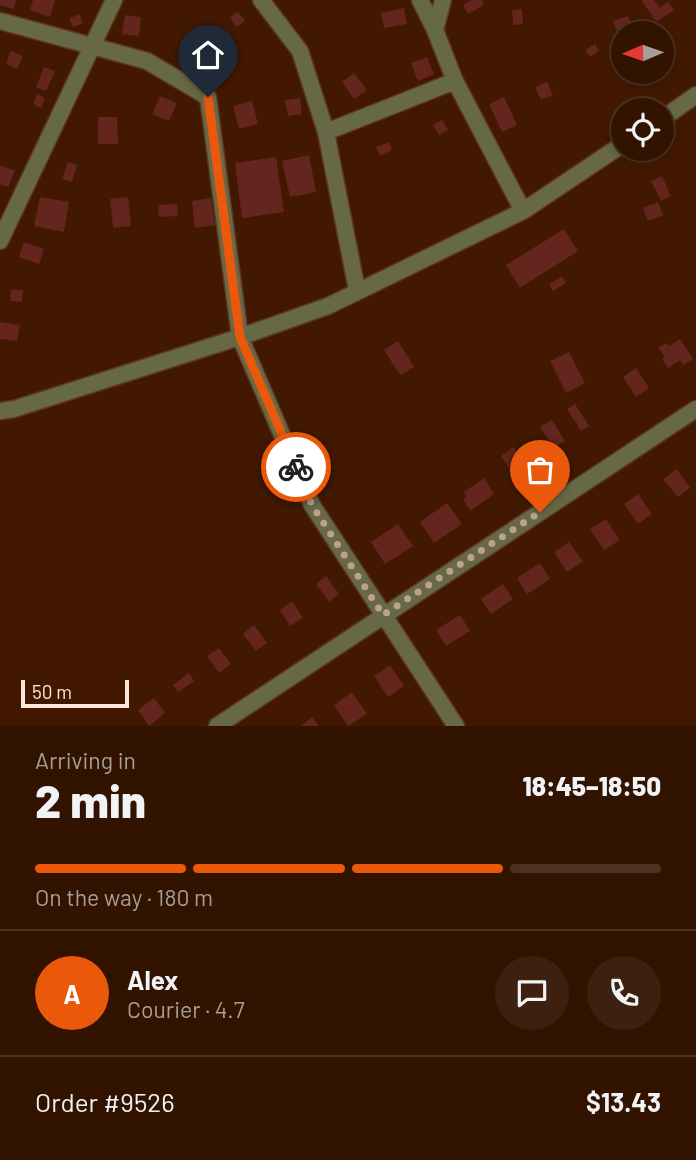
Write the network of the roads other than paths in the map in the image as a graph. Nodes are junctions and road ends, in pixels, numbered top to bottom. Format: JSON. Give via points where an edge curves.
{"nodes":[{"id":1,"x":114,"y":0,"type":"edge"},
{"id":2,"x":261,"y":0,"type":"edge"},
{"id":3,"x":420,"y":0,"type":"edge"},
{"id":4,"x":443,"y":0,"type":"edge"},
{"id":5,"x":0,"y":21,"type":"edge"},
{"id":6,"x":435,"y":30,"type":"junction"},
{"id":7,"x":91,"y":47,"type":"junction"},
{"id":8,"x":455,"y":81,"type":"junction"},
{"id":9,"x":696,"y":95,"type":"edge"},
{"id":10,"x":674,"y":111,"type":"edge"},
{"id":11,"x":326,"y":132,"type":"junction"},
{"id":12,"x":611,"y":152,"type":"edge"},
{"id":13,"x":523,"y":211,"type":"junction"},
{"id":14,"x":0,"y":241,"type":"edge"},
{"id":15,"x":357,"y":290,"type":"junction"},
{"id":16,"x":240,"y":337,"type":"junction"},
{"id":17,"x":696,"y":409,"type":"edge"},
{"id":18,"x":0,"y":411,"type":"edge"},
{"id":19,"x":383,"y":615,"type":"junction"},
{"id":20,"x":217,"y":726,"type":"edge"},
{"id":21,"x":456,"y":726,"type":"edge"}],
"edges":[{"from":1,"to":7,"type":"street"},
{"from":2,"to":11,"type":"street","via":[[300,51]]},
{"from":3,"to":6,"type":"street"},
{"from":4,"to":6,"type":"street"},
{"from":5,"to":7,"type":"street"},
{"from":6,"to":8,"type":"street"},
{"from":7,"to":14,"type":"street"},
{"from":7,"to":16,"type":"street","via":[[147,61],[208,97]]},
{"from":8,"to":11,"type":"street"},
{"from":8,"to":13,"type":"street"},
{"from":9,"to":10,"type":"street"},
{"from":11,"to":15,"type":"street"},
{"from":12,"to":13,"type":"street"},
{"from":13,"to":15,"type":"street"},
{"from":15,"to":16,"type":"street","via":[[328,306]]},
{"from":16,"to":18,"type":"street"},
{"from":16,"to":19,"type":"street","via":[[312,505]]},
{"from":17,"to":19,"type":"street"},
{"from":19,"to":20,"type":"street"},
{"from":19,"to":21,"type":"street"}]}
